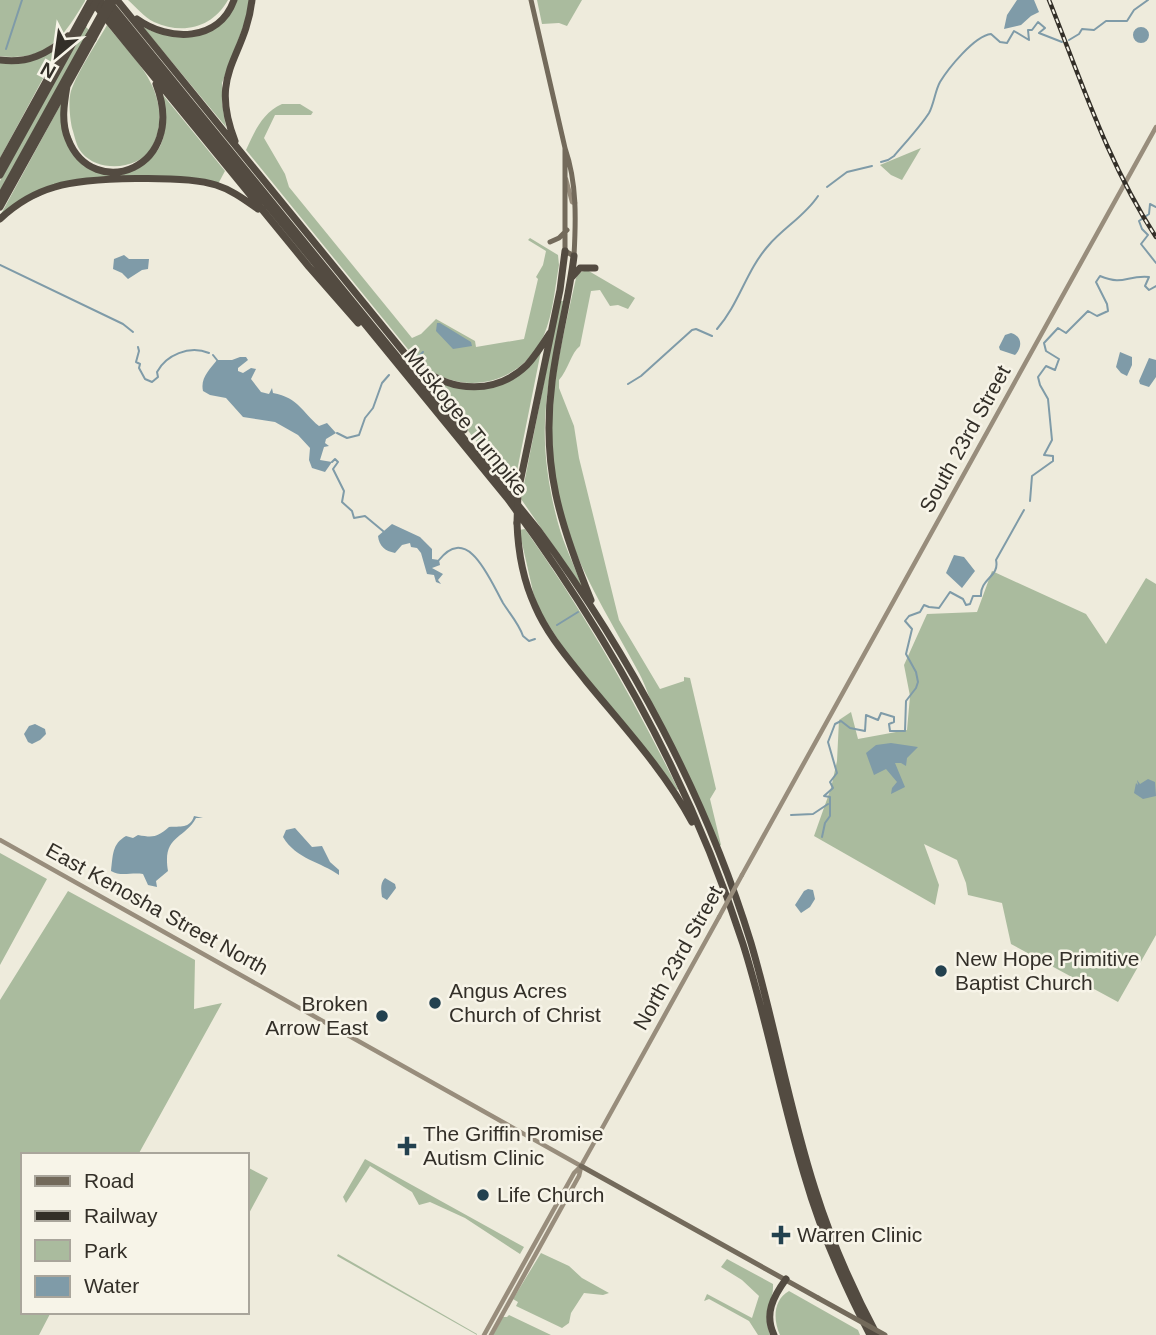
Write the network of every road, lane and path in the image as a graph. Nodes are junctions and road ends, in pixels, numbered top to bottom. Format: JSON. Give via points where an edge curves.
{"nodes":[{"id":1,"x":95,"y":0,"type":"edge"},
{"id":2,"x":108,"y":0,"type":"edge"},
{"id":3,"x":116,"y":0,"type":"edge"},
{"id":4,"x":234,"y":0,"type":"edge"},
{"id":5,"x":252,"y":0,"type":"edge"},
{"id":6,"x":531,"y":0,"type":"edge"},
{"id":7,"x":127,"y":13,"type":"junction"},
{"id":8,"x":80,"y":24,"type":"junction"},
{"id":9,"x":74,"y":31,"type":"junction"},
{"id":10,"x":91,"y":38,"type":"junction"},
{"id":11,"x":0,"y":60,"type":"edge"},
{"id":12,"x":154,"y":76,"type":"junction"},
{"id":13,"x":67,"y":86,"type":"junction"},
{"id":14,"x":1156,"y":127,"type":"edge"},
{"id":15,"x":237,"y":148,"type":"junction"},
{"id":16,"x":565,"y":148,"type":"junction"},
{"id":17,"x":0,"y":165,"type":"edge"},
{"id":18,"x":564,"y":171,"type":"junction"},
{"id":19,"x":0,"y":175,"type":"edge"},
{"id":20,"x":0,"y":197,"type":"edge"},
{"id":21,"x":575,"y":203,"type":"junction"},
{"id":22,"x":0,"y":207,"type":"edge"},
{"id":23,"x":267,"y":215,"type":"junction"},
{"id":24,"x":0,"y":219,"type":"edge"},
{"id":25,"x":567,"y":230,"type":"junction"},
{"id":26,"x":550,"y":242,"type":"dead end"},
{"id":27,"x":565,"y":251,"type":"junction"},
{"id":28,"x":574,"y":256,"type":"junction"},
{"id":29,"x":595,"y":268,"type":"dead end"},
{"id":30,"x":571,"y":277,"type":"junction"},
{"id":31,"x":552,"y":330,"type":"junction"},
{"id":32,"x":411,"y":361,"type":"junction"},
{"id":33,"x":423,"y":396,"type":"junction"},
{"id":34,"x":489,"y":468,"type":"junction"},
{"id":35,"x":598,"y":617,"type":"junction"},
{"id":36,"x":803,"y":766,"type":"joint"},
{"id":37,"x":0,"y":840,"type":"edge"},
{"id":38,"x":732,"y":912,"type":"junction"},
{"id":39,"x":581,"y":1166,"type":"junction"},
{"id":40,"x":786,"y":1279,"type":"junction"},
{"id":41,"x":484,"y":1335,"type":"edge"},
{"id":42,"x":491,"y":1335,"type":"edge"},
{"id":43,"x":775,"y":1335,"type":"edge"},
{"id":44,"x":868,"y":1335,"type":"edge"},
{"id":45,"x":877,"y":1335,"type":"edge"},
{"id":46,"x":885,"y":1335,"type":"edge"}],
"edges":[{"from":1,"to":8,"type":"highway","bridge":true},
{"from":1,"to":12,"type":"highway"},
{"from":1,"to":33,"type":"highway","name":"Muskogee Turnpike"},
{"from":2,"to":10,"type":"highway","bridge":true},
{"from":2,"to":34,"type":"highway","name":"Muskogee Turnpike"},
{"from":3,"to":7,"type":"highway"},
{"from":3,"to":10,"type":"highway","bridge":true},
{"from":4,"to":7,"type":"highway","via":[[218,24],[187,35],[155,29]]},
{"from":5,"to":15,"type":"highway","via":[[225,86],[226,114]]},
{"from":6,"to":16,"type":"main road"},
{"from":7,"to":15,"type":"highway"},
{"from":8,"to":9,"type":"highway"},
{"from":8,"to":19,"type":"highway"},
{"from":9,"to":11,"type":"highway","via":[[39,56]]},
{"from":9,"to":17,"type":"highway"},
{"from":10,"to":13,"type":"highway"},
{"from":10,"to":20,"type":"highway"},
{"from":12,"to":13,"type":"highway","via":[[164,109],[160,142],[145,161],[120,172],[97,169],[73,149],[64,120]]},
{"from":12,"to":23,"type":"highway"},
{"from":13,"to":22,"type":"highway"},
{"from":14,"to":36,"type":"main road","name":"South 23rd Street"},
{"from":15,"to":32,"type":"highway"},
{"from":16,"to":18,"type":"main road"},
{"from":16,"to":21,"type":"main road"},
{"from":18,"to":21,"type":"main road"},
{"from":18,"to":25,"type":"main road"},
{"from":21,"to":28,"type":"main road"},
{"from":23,"to":24,"type":"highway","via":[[226,189],[175,178],[60,185],[29,198]]},
{"from":23,"to":33,"type":"highway"},
{"from":25,"to":26,"type":"main road"},
{"from":25,"to":27,"type":"main road"},
{"from":27,"to":28,"type":"main road"},
{"from":27,"to":31,"type":"highway"},
{"from":28,"to":30,"type":"highway"},
{"from":29,"to":30,"type":"highway","via":[[580,268]]},
{"from":30,"to":35,"type":"highway","via":[[552,382],[550,460],[566,539]]},
{"from":31,"to":32,"type":"highway","via":[[526,366],[508,379],[484,386],[450,384]]},
{"from":31,"to":38,"type":"highway","bridge":true,"via":[[518,492],[523,570],[541,618],[561,650],[683,805]]},
{"from":32,"to":34,"type":"highway"},
{"from":33,"to":38,"type":"highway","name":"Muskogee Turnpike","via":[[526,524],[616,660],[678,780]]},
{"from":34,"to":35,"type":"highway","name":"Muskogee Turnpike"},
{"from":35,"to":45,"type":"highway","via":[[669,743],[724,868],[760,973],[814,1188],[838,1254]]},
{"from":36,"to":39,"type":"main road","name":"North 23rd Street","bridge":true},
{"from":37,"to":39,"type":"main road","name":"East Kenosha Street North"},
{"from":38,"to":44,"type":"highway","via":[[758,992],[813,1202]]},
{"from":39,"to":40,"type":"main road","name":"East Kenosha Street North"},
{"from":39,"to":41,"type":"main road","name":"North 23rd Street"},
{"from":39,"to":42,"type":"main road","name":"North 23rd Street"},
{"from":40,"to":43,"type":"highway","via":[[769,1312]]},
{"from":40,"to":46,"type":"main road","name":"East Kenosha Street North","bridge":true}]}
